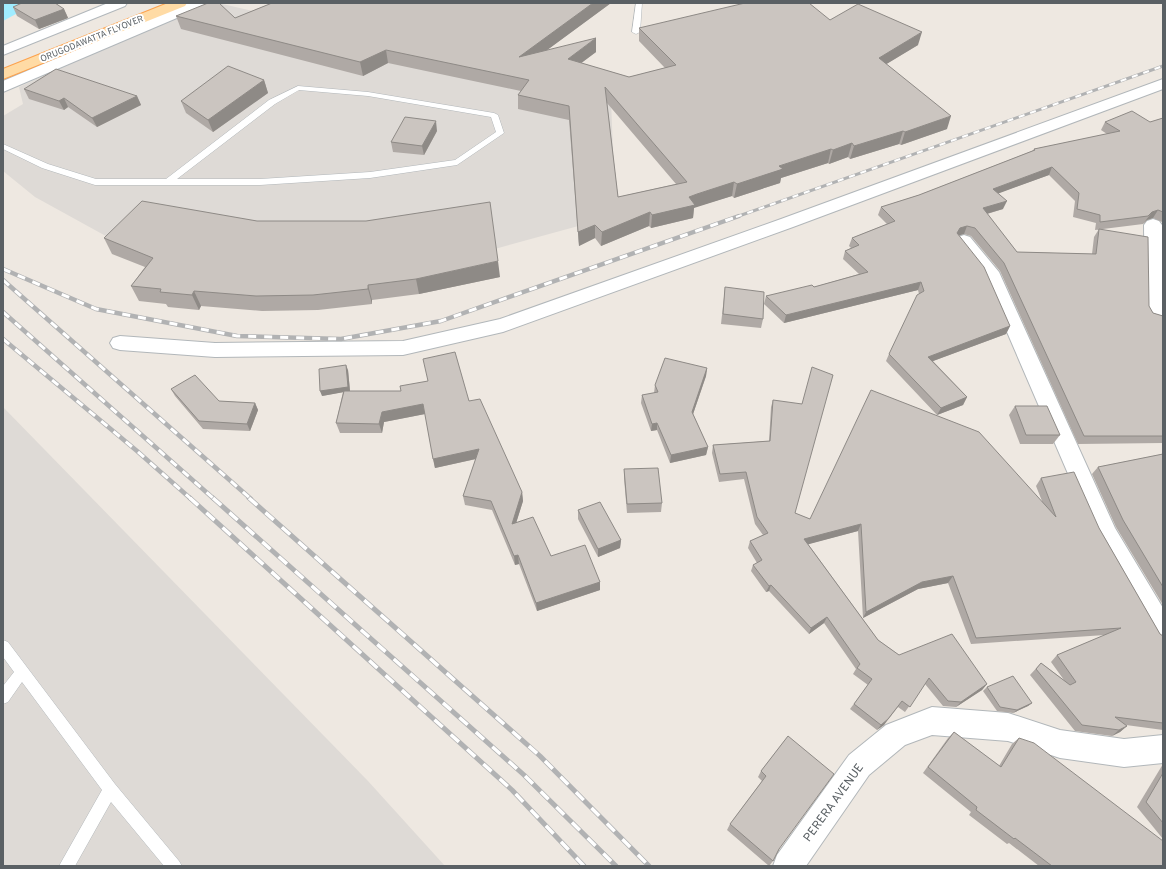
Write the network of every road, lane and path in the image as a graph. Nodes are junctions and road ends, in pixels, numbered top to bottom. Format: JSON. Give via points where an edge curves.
{"nodes":[{"id":1,"x":120,"y":3,"type":"edge"},
{"id":2,"x":150,"y":3,"type":"edge"},
{"id":3,"x":180,"y":3,"type":"edge"},
{"id":4,"x":200,"y":3,"type":"edge"},
{"id":5,"x":639,"y":3,"type":"edge"},
{"id":6,"x":636,"y":32,"type":"dead end"},
{"id":7,"x":3,"y":51,"type":"edge"},
{"id":8,"x":3,"y":63,"type":"edge"},
{"id":9,"x":3,"y":74,"type":"edge"},
{"id":10,"x":1163,"y":84,"type":"edge"},
{"id":11,"x":3,"y":87,"type":"edge"},
{"id":12,"x":3,"y":146,"type":"edge"},
{"id":13,"x":168,"y":182,"type":"junction"},
{"id":14,"x":1153,"y":225,"type":"dead end"},
{"id":15,"x":964,"y":241,"type":"edge"},
{"id":16,"x":1163,"y":317,"type":"edge"},
{"id":17,"x":120,"y":343,"type":"dead end"},
{"id":18,"x":1163,"y":632,"type":"edge"},
{"id":19,"x":3,"y":646,"type":"edge"},
{"id":20,"x":22,"y":672,"type":"junction"},
{"id":21,"x":3,"y":696,"type":"edge"},
{"id":22,"x":1163,"y":749,"type":"edge"},
{"id":23,"x":110,"y":789,"type":"junction"},
{"id":24,"x":67,"y":866,"type":"edge"},
{"id":25,"x":174,"y":866,"type":"edge"},
{"id":26,"x":788,"y":866,"type":"edge"}],
"edges":[{"from":1,"to":7,"type":"street"},
{"from":2,"to":8,"type":"main road","name":"ORUGODAWATTA FLYOVER"},
{"from":3,"to":9,"type":"main road","name":"ORUGODAWATTA FLYOVER"},
{"from":4,"to":11,"type":"street"},
{"from":5,"to":6,"type":"lane"},
{"from":10,"to":17,"type":"street","via":[[503,325],[403,348],[215,350]]},
{"from":12,"to":13,"type":"lane","via":[[45,166],[95,182]]},
{"from":13,"to":13,"type":"lane","via":[[260,182],[378,174],[457,162],[500,133],[494,115],[368,94],[298,88],[272,102]]},
{"from":14,"to":16,"type":"street","via":[[1155,314]]},
{"from":15,"to":18,"type":"street","via":[[990,272],[1106,534]]},
{"from":19,"to":20,"type":"lane"},
{"from":20,"to":21,"type":"lane"},
{"from":20,"to":23,"type":"lane"},
{"from":22,"to":26,"type":"street","name":"PERERA AVENUE","via":[[1124,753],[1060,744],[1008,726],[932,721],[896,735],[859,765]]},
{"from":23,"to":24,"type":"lane"},
{"from":23,"to":25,"type":"lane"}]}
